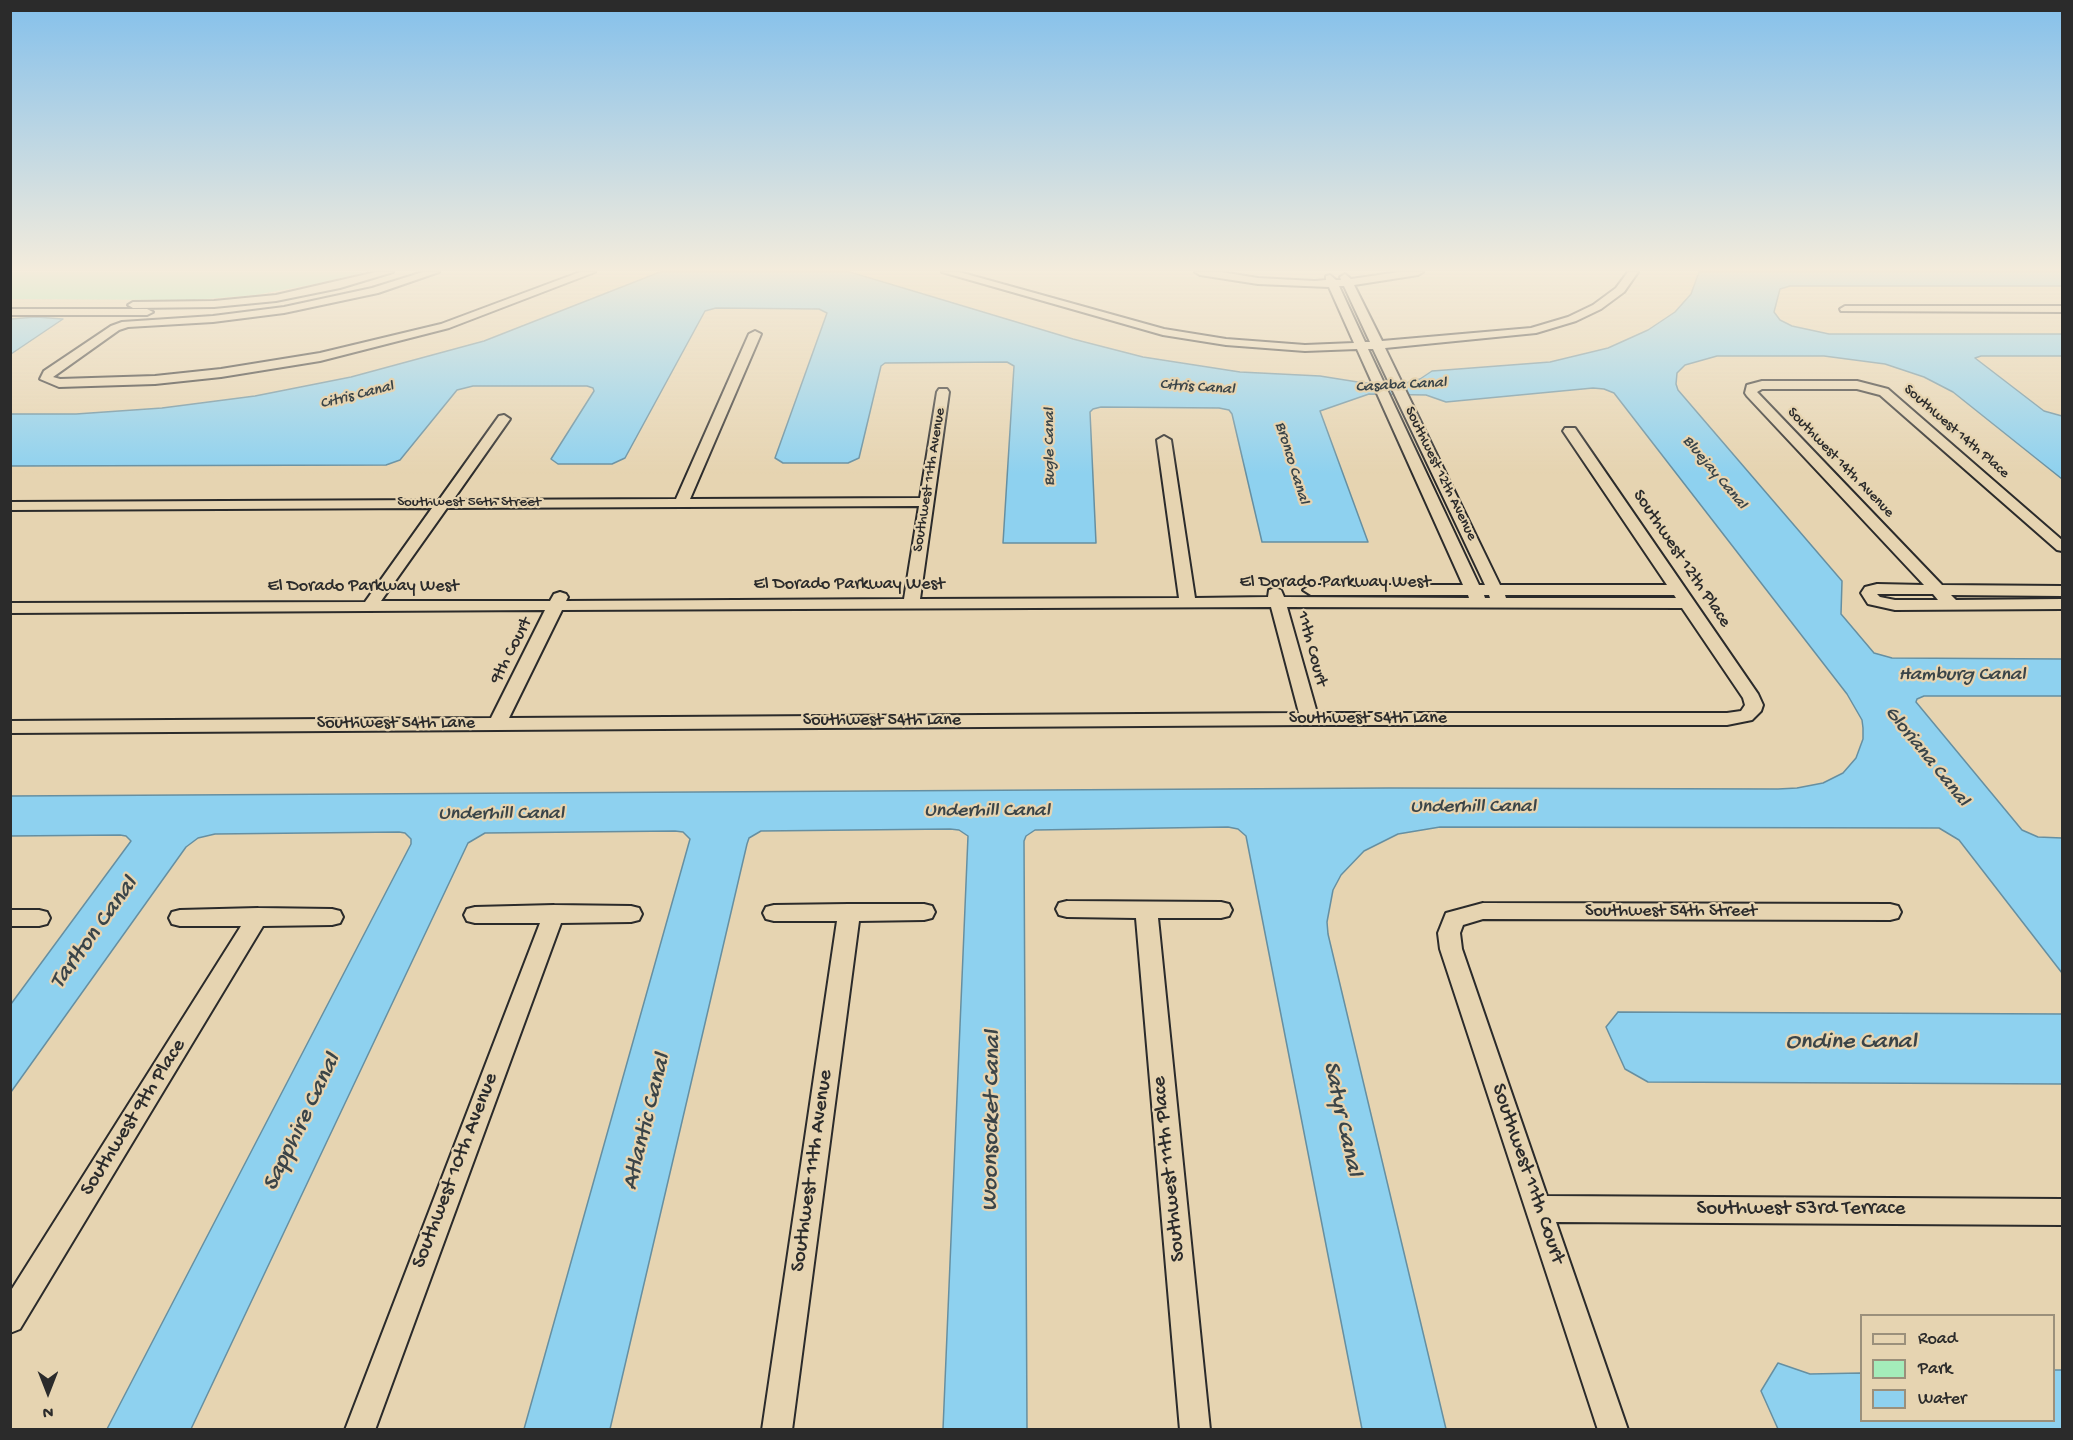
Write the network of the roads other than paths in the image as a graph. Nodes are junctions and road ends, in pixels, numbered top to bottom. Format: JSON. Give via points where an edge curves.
{"nodes":[{"id":1,"x":99,"y":339,"type":"edge"},
{"id":2,"x":392,"y":339,"type":"edge"},
{"id":3,"x":753,"y":339,"type":"edge"},
{"id":4,"x":1215,"y":339,"type":"edge"},
{"id":5,"x":1360,"y":339,"type":"edge"},
{"id":6,"x":1376,"y":339,"type":"edge"},
{"id":7,"x":1452,"y":339,"type":"edge"},
{"id":8,"x":1379,"y":345,"type":"junction"},
{"id":9,"x":1363,"y":346,"type":"junction"},
{"id":10,"x":1810,"y":385,"type":"joint"},
{"id":11,"x":943,"y":392,"type":"dead end"},
{"id":12,"x":504,"y":419,"type":"dead end"},
{"id":13,"x":1570,"y":431,"type":"dead end"},
{"id":14,"x":1164,"y":440,"type":"dead end"},
{"id":15,"x":927,"y":502,"type":"junction"},
{"id":16,"x":443,"y":503,"type":"junction"},
{"id":17,"x":681,"y":503,"type":"junction"},
{"id":18,"x":10,"y":506,"type":"edge"},
{"id":19,"x":2062,"y":548,"type":"edge"},
{"id":20,"x":1938,"y":591,"type":"junction"},
{"id":21,"x":2062,"y":591,"type":"edge"},
{"id":22,"x":1276,"y":596,"type":"junction"},
{"id":23,"x":1187,"y":597,"type":"junction"},
{"id":24,"x":1477,"y":597,"type":"junction"},
{"id":25,"x":1498,"y":597,"type":"junction"},
{"id":26,"x":1683,"y":597,"type":"junction"},
{"id":27,"x":10,"y":598,"type":"edge"},
{"id":28,"x":912,"y":598,"type":"junction"},
{"id":29,"x":559,"y":600,"type":"junction"},
{"id":30,"x":373,"y":601,"type":"junction"},
{"id":31,"x":1950,"y":604,"type":"junction"},
{"id":32,"x":2062,"y":604,"type":"edge"},
{"id":33,"x":10,"y":608,"type":"edge"},
{"id":34,"x":1752,"y":711,"type":"joint"},
{"id":35,"x":1310,"y":718,"type":"junction"},
{"id":36,"x":497,"y":724,"type":"junction"},
{"id":37,"x":10,"y":727,"type":"edge"},
{"id":38,"x":1067,"y":909,"type":"dead end"},
{"id":39,"x":1146,"y":909,"type":"junction"},
{"id":40,"x":1221,"y":910,"type":"dead end"},
{"id":41,"x":849,"y":912,"type":"junction"},
{"id":42,"x":924,"y":912,"type":"dead end"},
{"id":43,"x":1890,"y":912,"type":"dead end"},
{"id":44,"x":774,"y":913,"type":"dead end"},
{"id":45,"x":554,"y":914,"type":"junction"},
{"id":46,"x":631,"y":914,"type":"dead end"},
{"id":47,"x":475,"y":915,"type":"dead end"},
{"id":48,"x":258,"y":916,"type":"junction"},
{"id":49,"x":332,"y":917,"type":"dead end"},
{"id":50,"x":10,"y":918,"type":"edge"},
{"id":51,"x":39,"y":918,"type":"dead end"},
{"id":52,"x":180,"y":918,"type":"dead end"},
{"id":53,"x":1454,"y":919,"type":"joint"},
{"id":54,"x":1539,"y":1209,"type":"junction"},
{"id":55,"x":2062,"y":1212,"type":"edge"},
{"id":56,"x":10,"y":1319,"type":"edge"},
{"id":57,"x":360,"y":1430,"type":"edge"},
{"id":58,"x":777,"y":1430,"type":"edge"},
{"id":59,"x":1195,"y":1430,"type":"edge"},
{"id":60,"x":1613,"y":1430,"type":"edge"}],
"edges":[{"from":1,"to":2,"type":"street","via":[[46,379],[67,383],[155,380],[220,373],[320,357]]},
{"from":3,"to":17,"type":"street"},
{"from":4,"to":9,"type":"street","via":[[1278,346]]},
{"from":5,"to":9,"type":"street","name":"Southwest 12th Avenue"},
{"from":6,"to":8,"type":"street","name":"Southwest 12th Avenue"},
{"from":7,"to":8,"type":"street"},
{"from":8,"to":9,"type":"street"},
{"from":8,"to":25,"type":"street","name":"Southwest 12th Avenue"},
{"from":9,"to":24,"type":"street","name":"Southwest 12th Avenue"},
{"from":10,"to":19,"type":"street","name":"Southwest 14th Place","via":[[1857,385],[1884,392]]},
{"from":10,"to":20,"type":"street","name":"Southwest 14th Avenue","via":[[1762,385],[1749,391]]},
{"from":11,"to":15,"type":"street","name":"Southwest 11th Avenue"},
{"from":12,"to":16,"type":"street"},
{"from":13,"to":26,"type":"street","name":"Southwest 12th Place"},
{"from":14,"to":23,"type":"street"},
{"from":15,"to":17,"type":"street","name":"Southwest 56th Street"},
{"from":15,"to":28,"type":"street","name":"Southwest 11th Avenue"},
{"from":16,"to":17,"type":"street","name":"Southwest 56th Street"},
{"from":16,"to":18,"type":"street","name":"Southwest 56th Street"},
{"from":16,"to":30,"type":"street"},
{"from":20,"to":21,"type":"street"},
{"from":20,"to":31,"type":"street","name":"Southwest 14th Avenue"},
{"from":20,"to":31,"type":"street","via":[[1877,589],[1869,593],[1874,601],[1887,605]]},
{"from":22,"to":23,"type":"street","name":"El Dorado Parkway West"},
{"from":22,"to":24,"type":"street","name":"El Dorado Parkway West"},
{"from":22,"to":35,"type":"street","name":"11th Court"},
{"from":23,"to":28,"type":"street","name":"El Dorado Parkway West"},
{"from":24,"to":25,"type":"street","name":"El Dorado Parkway West"},
{"from":25,"to":26,"type":"street","name":"El Dorado Parkway West"},
{"from":26,"to":34,"type":"street","name":"Southwest 12th Place","via":[[1752,698]]},
{"from":27,"to":30,"type":"street","name":"El Dorado Parkway West"},
{"from":28,"to":29,"type":"street","name":"El Dorado Parkway West"},
{"from":29,"to":30,"type":"street","name":"El Dorado Parkway West"},
{"from":29,"to":36,"type":"street","name":"9th Court"},
{"from":30,"to":33,"type":"street","name":"El Dorado Parkway West"},
{"from":31,"to":32,"type":"street"},
{"from":34,"to":35,"type":"street","name":"Southwest 54th Lane","via":[[1746,716],[1726,719]]},
{"from":35,"to":36,"type":"street","name":"Southwest 54th Lane"},
{"from":36,"to":37,"type":"street","name":"Southwest 54th Lane"},
{"from":38,"to":39,"type":"street"},
{"from":39,"to":40,"type":"street"},
{"from":39,"to":59,"type":"street","name":"Southwest 11th Place"},
{"from":41,"to":42,"type":"street"},
{"from":41,"to":44,"type":"street"},
{"from":41,"to":58,"type":"street","name":"Southwest 11th Avenue"},
{"from":43,"to":53,"type":"street","name":"Southwest 54th Street","via":[[1483,911]]},
{"from":45,"to":46,"type":"street"},
{"from":45,"to":47,"type":"street"},
{"from":45,"to":57,"type":"street","name":"Southwest 10th Avenue"},
{"from":48,"to":49,"type":"street"},
{"from":48,"to":52,"type":"street"},
{"from":48,"to":56,"type":"street","name":"Southwest 9th Place"},
{"from":50,"to":51,"type":"street"},
{"from":53,"to":54,"type":"street","name":"Southwest 11th Court","via":[[1449,933],[1451,949]]},
{"from":54,"to":55,"type":"street","name":"Southwest 53rd Terrace"},
{"from":54,"to":60,"type":"street","name":"Southwest 11th Court"}]}
